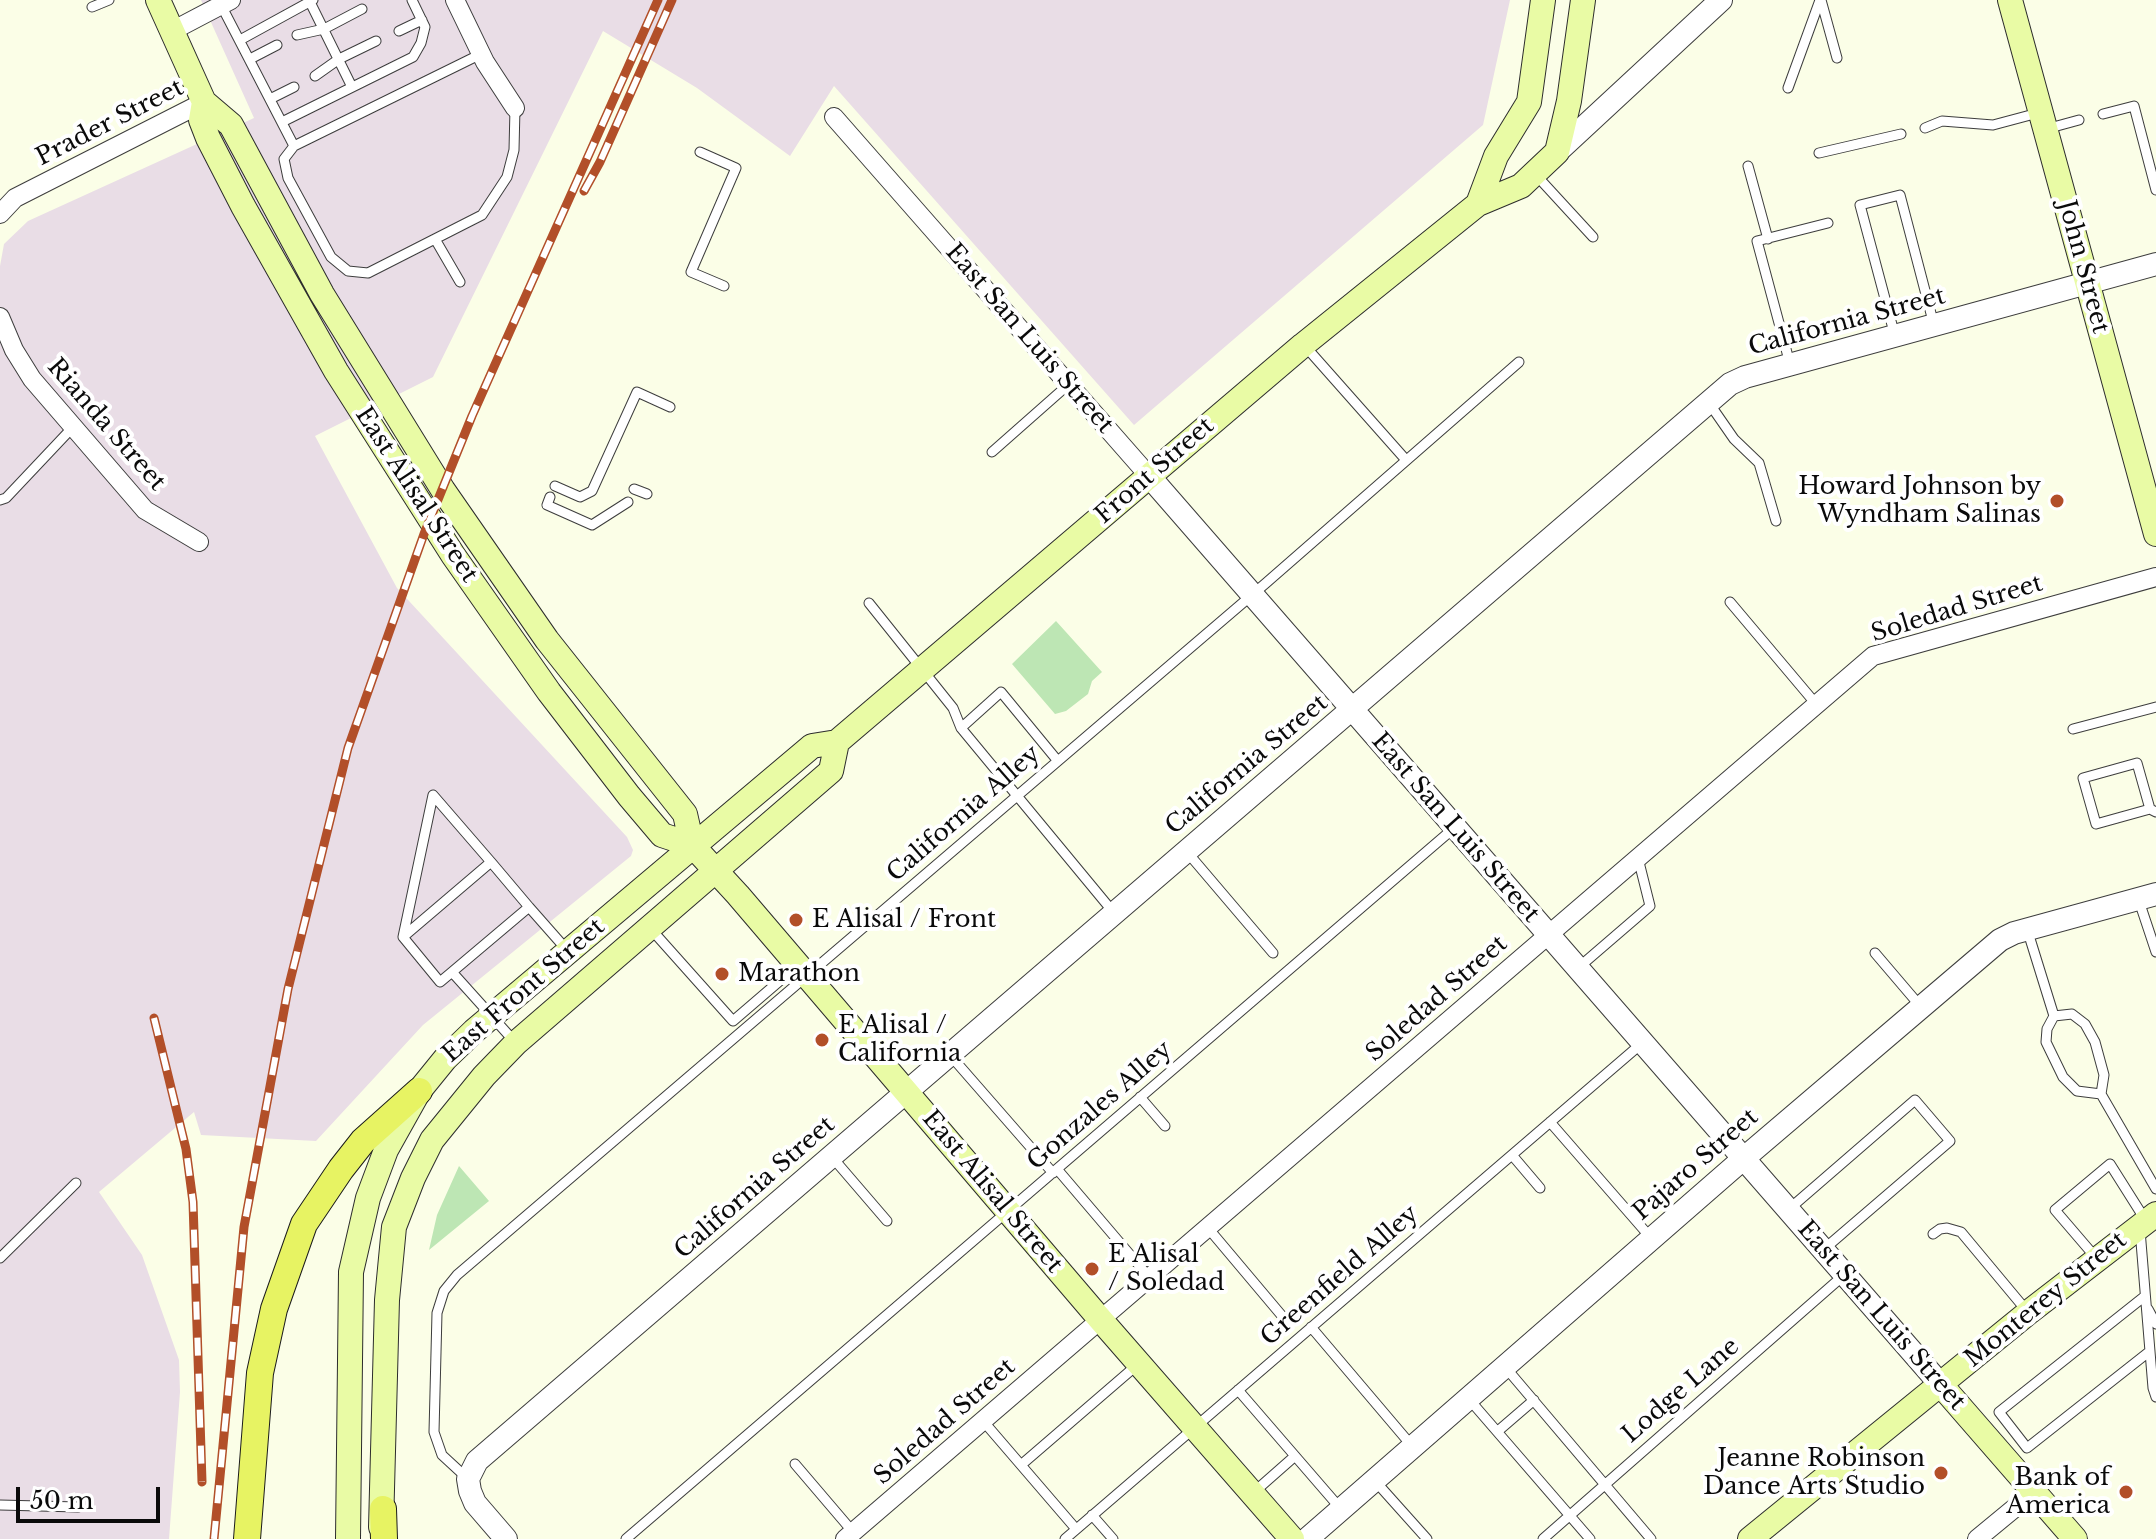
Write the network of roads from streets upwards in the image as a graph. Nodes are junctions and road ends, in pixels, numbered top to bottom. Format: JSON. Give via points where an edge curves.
{"nodes":[{"id":1,"x":158,"y":0,"type":"edge"},
{"id":2,"x":455,"y":0,"type":"edge"},
{"id":3,"x":1543,"y":0,"type":"edge"},
{"id":4,"x":1583,"y":0,"type":"edge"},
{"id":5,"x":1721,"y":0,"type":"edge"},
{"id":6,"x":2010,"y":0,"type":"edge"},
{"id":7,"x":226,"y":3,"type":"edge"},
{"id":8,"x":172,"y":31,"type":"junction"},
{"id":9,"x":204,"y":102,"type":"junction"},
{"id":10,"x":515,"y":108,"type":"road end"},
{"id":11,"x":834,"y":117,"type":"dead end"},
{"id":12,"x":1557,"y":152,"type":"junction"},
{"id":13,"x":1478,"y":204,"type":"junction"},
{"id":14,"x":0,"y":214,"type":"edge"},
{"id":15,"x":2156,"y":264,"type":"edge"},
{"id":16,"x":2087,"y":283,"type":"junction"},
{"id":17,"x":0,"y":317,"type":"edge"},
{"id":18,"x":1149,"y":476,"type":"junction"},
{"id":19,"x":2156,"y":533,"type":"edge"},
{"id":20,"x":199,"y":542,"type":"dead end"},
{"id":21,"x":2156,"y":577,"type":"edge"},
{"id":22,"x":1353,"y":710,"type":"junction"},
{"id":23,"x":837,"y":742,"type":"junction"},
{"id":24,"x":692,"y":845,"type":"junction"},
{"id":25,"x":715,"y":872,"type":"junction"},
{"id":26,"x":2147,"y":896,"type":"edge"},
{"id":27,"x":1548,"y":936,"type":"junction"},
{"id":28,"x":419,"y":1091,"type":"junction"},
{"id":29,"x":907,"y":1091,"type":"junction"},
{"id":30,"x":1743,"y":1159,"type":"junction"},
{"id":31,"x":2151,"y":1218,"type":"edge"},
{"id":32,"x":1100,"y":1319,"type":"junction"},
{"id":33,"x":1941,"y":1385,"type":"junction"},
{"id":34,"x":2034,"y":1492,"type":"junction"},
{"id":35,"x":383,"y":1509,"type":"joint"},
{"id":36,"x":849,"y":1536,"type":"edge"},
{"id":37,"x":247,"y":1539,"type":"edge"},
{"id":38,"x":348,"y":1539,"type":"edge"},
{"id":39,"x":382,"y":1539,"type":"edge"},
{"id":40,"x":506,"y":1539,"type":"edge"},
{"id":41,"x":1292,"y":1539,"type":"edge"},
{"id":42,"x":1307,"y":1539,"type":"edge"},
{"id":43,"x":1750,"y":1539,"type":"edge"},
{"id":44,"x":1977,"y":1539,"type":"edge"},
{"id":45,"x":2075,"y":1539,"type":"edge"}],
"edges":[{"from":1,"to":8,"type":"main road","name":"East Alisal Street"},
{"from":2,"to":10,"type":"street"},
{"from":3,"to":13,"type":"main road","via":[[1529,102],[1496,156]]},
{"from":4,"to":12,"type":"main road"},
{"from":5,"to":12,"type":"street"},
{"from":6,"to":16,"type":"main road","name":"John Street"},
{"from":7,"to":8,"type":"street"},
{"from":8,"to":9,"type":"main road","name":"East Alisal Street"},
{"from":9,"to":14,"type":"street","name":"Prader Street","via":[[15,198]]},
{"from":9,"to":24,"type":"main road","name":"East Alisal Street","via":[[201,120],[243,206],[336,371],[453,555],[549,692],[638,806],[662,835]]},
{"from":11,"to":18,"type":"street","name":"East San Luis Street"},
{"from":12,"to":13,"type":"main road","via":[[1521,186]]},
{"from":13,"to":18,"type":"main road","name":"Front Street"},
{"from":15,"to":16,"type":"street","name":"California Street"},
{"from":16,"to":19,"type":"main road","name":"John Street"},
{"from":16,"to":22,"type":"street","name":"California Street","via":[[1737,380]]},
{"from":17,"to":20,"type":"street","name":"Rianda Street","via":[[32,379],[145,510]]},
{"from":18,"to":22,"type":"street","name":"East San Luis Street"},
{"from":18,"to":23,"type":"main road","name":"Front Street"},
{"from":21,"to":27,"type":"street","name":"Soledad Street","via":[[1880,653]]},
{"from":22,"to":27,"type":"street","name":"East San Luis Street"},
{"from":22,"to":29,"type":"street","name":"California Street"},
{"from":23,"to":24,"type":"main road","name":"Front Street","via":[[812,746]]},
{"from":23,"to":25,"type":"main road","name":"Front Street","via":[[831,771]]},
{"from":24,"to":25,"type":"main road","name":"East Alisal Street"},
{"from":24,"to":28,"type":"main road","name":"East Front Street","via":[[491,1016]]},
{"from":25,"to":29,"type":"main road","name":"East Alisal Street"},
{"from":25,"to":35,"type":"main road","name":"East Front Street","via":[[516,1043],[432,1140],[394,1227],[387,1300]]},
{"from":26,"to":30,"type":"street","name":"Pajaro Street","via":[[2000,940]]},
{"from":27,"to":30,"type":"street","name":"East San Luis Street"},
{"from":27,"to":32,"type":"street","name":"Soledad Street"},
{"from":28,"to":37,"type":"main road","via":[[363,1141],[304,1224],[274,1309],[260,1373]]},
{"from":28,"to":38,"type":"main road","name":"East Front Street","via":[[386,1150],[368,1198],[351,1272]]},
{"from":29,"to":32,"type":"main road","name":"East Alisal Street"},
{"from":29,"to":40,"type":"street","name":"California Street","via":[[477,1461],[468,1479],[475,1503]]},
{"from":30,"to":33,"type":"street","name":"East San Luis Street"},
{"from":30,"to":42,"type":"street","name":"Pajaro Street"},
{"from":31,"to":33,"type":"main road","name":"Monterey Street"},
{"from":32,"to":36,"type":"street","name":"Soledad Street"},
{"from":32,"to":41,"type":"main road","name":"East Alisal Street"},
{"from":33,"to":34,"type":"main road","name":"East San Luis Street"},
{"from":33,"to":43,"type":"main road","name":"Monterey Street"},
{"from":34,"to":44,"type":"street"},
{"from":34,"to":45,"type":"main road","name":"East San Luis Street"},
{"from":35,"to":39,"type":"main road"}]}
